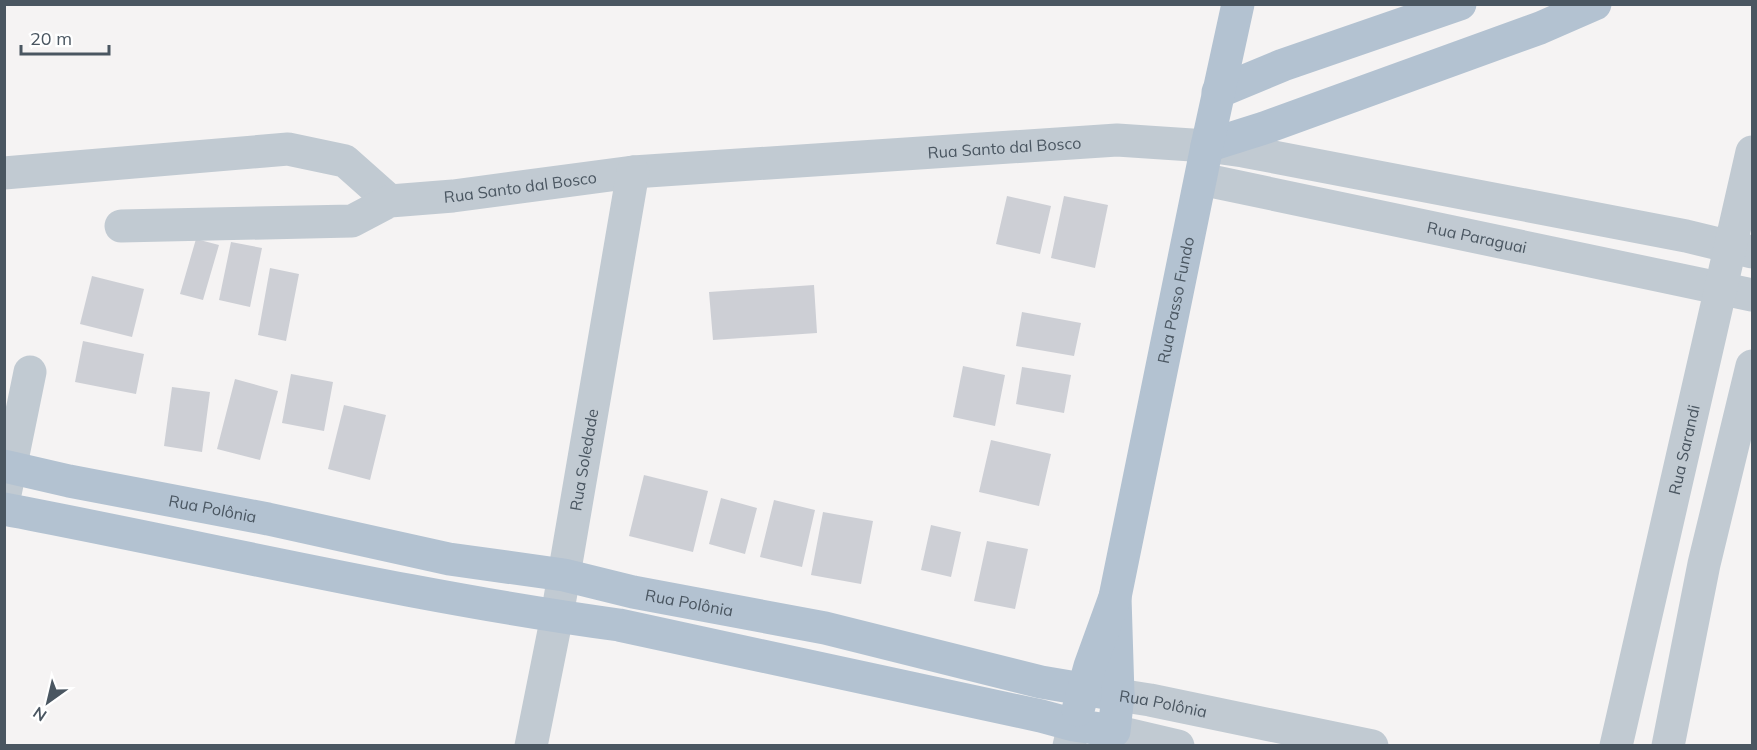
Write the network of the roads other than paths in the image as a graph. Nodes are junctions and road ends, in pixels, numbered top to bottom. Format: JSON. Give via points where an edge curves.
{"nodes":[{"id":1,"x":1238,"y":4,"type":"edge"},
{"id":2,"x":1460,"y":4,"type":"edge"},
{"id":3,"x":1595,"y":4,"type":"edge"},
{"id":4,"x":1536,"y":16,"type":"edge"},
{"id":5,"x":1218,"y":92,"type":"junction"},
{"id":6,"x":1207,"y":146,"type":"junction"},
{"id":7,"x":1752,"y":153,"type":"edge"},
{"id":8,"x":633,"y":172,"type":"junction"},
{"id":9,"x":4,"y":173,"type":"edge"},
{"id":10,"x":1201,"y":179,"type":"junction"},
{"id":11,"x":1429,"y":187,"type":"junction"},
{"id":12,"x":390,"y":201,"type":"junction"},
{"id":13,"x":121,"y":225,"type":"dead end"},
{"id":14,"x":1422,"y":226,"type":"junction"},
{"id":15,"x":1742,"y":250,"type":"edge"},
{"id":16,"x":1737,"y":292,"type":"edge"},
{"id":17,"x":1752,"y":366,"type":"edge"},
{"id":18,"x":30,"y":372,"type":"dead end"},
{"id":19,"x":7,"y":467,"type":"edge"},
{"id":20,"x":4,"y":499,"type":"edge"},
{"id":21,"x":4,"y":509,"type":"edge"},
{"id":22,"x":268,"y":519,"type":"junction"},
{"id":23,"x":1659,"y":556,"type":"junction"},
{"id":24,"x":260,"y":561,"type":"junction"},
{"id":25,"x":1704,"y":564,"type":"junction"},
{"id":26,"x":564,"y":575,"type":"junction"},
{"id":27,"x":1115,"y":597,"type":"junction"},
{"id":28,"x":557,"y":616,"type":"junction"},
{"id":29,"x":1083,"y":690,"type":"junction"},
{"id":30,"x":1118,"y":695,"type":"junction"},
{"id":31,"x":1071,"y":735,"type":"edge"},
{"id":32,"x":1113,"y":738,"type":"edge"},
{"id":33,"x":531,"y":746,"type":"edge"},
{"id":34,"x":1178,"y":746,"type":"edge"},
{"id":35,"x":1372,"y":746,"type":"edge"},
{"id":36,"x":1616,"y":746,"type":"edge"},
{"id":37,"x":1668,"y":746,"type":"edge"}],
"edges":[{"from":1,"to":5,"type":"main road","name":"Rua Passo Fundo"},
{"from":2,"to":5,"type":"main road","via":[[1283,65]]},
{"from":3,"to":4,"type":"main road","name":"Rua Santo dal Bosco"},
{"from":4,"to":6,"type":"main road","name":"Rua Santo dal Bosco","via":[[1264,128]]},
{"from":5,"to":6,"type":"main road","name":"Rua Passo Fundo"},
{"from":6,"to":8,"type":"street","name":"Rua Santo dal Bosco","via":[[1117,140]]},
{"from":6,"to":10,"type":"main road","name":"Rua Passo Fundo"},
{"from":6,"to":11,"type":"street"},
{"from":7,"to":15,"type":"street","name":"Rua Sarandi"},
{"from":8,"to":12,"type":"street","name":"Rua Santo dal Bosco"},
{"from":8,"to":26,"type":"street","name":"Rua Soledade"},
{"from":9,"to":12,"type":"street","via":[[288,149],[345,161]]},
{"from":10,"to":14,"type":"street","name":"Rua Paraguai"},
{"from":10,"to":27,"type":"main road","name":"Rua Passo Fundo"},
{"from":11,"to":14,"type":"street"},
{"from":11,"to":15,"type":"street"},
{"from":12,"to":13,"type":"street","via":[[352,221]]},
{"from":14,"to":16,"type":"street","name":"Rua Paraguai"},
{"from":15,"to":16,"type":"street","name":"Rua Sarandi"},
{"from":16,"to":23,"type":"street","name":"Rua Sarandi"},
{"from":17,"to":25,"type":"street"},
{"from":18,"to":19,"type":"street"},
{"from":19,"to":20,"type":"street"},
{"from":19,"to":22,"type":"main road","name":"Rua Polônia"},
{"from":21,"to":24,"type":"main road"},
{"from":22,"to":24,"type":"main road"},
{"from":22,"to":26,"type":"main road","name":"Rua Polônia","via":[[449,559]]},
{"from":23,"to":25,"type":"street"},
{"from":23,"to":36,"type":"street","name":"Rua Sarandi"},
{"from":24,"to":28,"type":"main road"},
{"from":25,"to":37,"type":"street"},
{"from":26,"to":28,"type":"street","name":"Rua Soledade"},
{"from":26,"to":29,"type":"main road","name":"Rua Polônia","via":[[825,628]]},
{"from":27,"to":29,"type":"main road","name":"Rua Passo Fundo"},
{"from":27,"to":30,"type":"main road","name":"Rua Passo Fundo"},
{"from":28,"to":31,"type":"main road","via":[[619,625],[1041,716]]},
{"from":28,"to":33,"type":"street","name":"Rua Soledade"},
{"from":29,"to":30,"type":"main road","name":"Rua Polônia"},
{"from":29,"to":31,"type":"main road","name":"Rua Passo Fundo"},
{"from":30,"to":32,"type":"main road","name":"Rua Passo Fundo"},
{"from":30,"to":35,"type":"street","name":"Rua Polônia"},
{"from":31,"to":32,"type":"main road"},
{"from":32,"to":34,"type":"street"}]}
